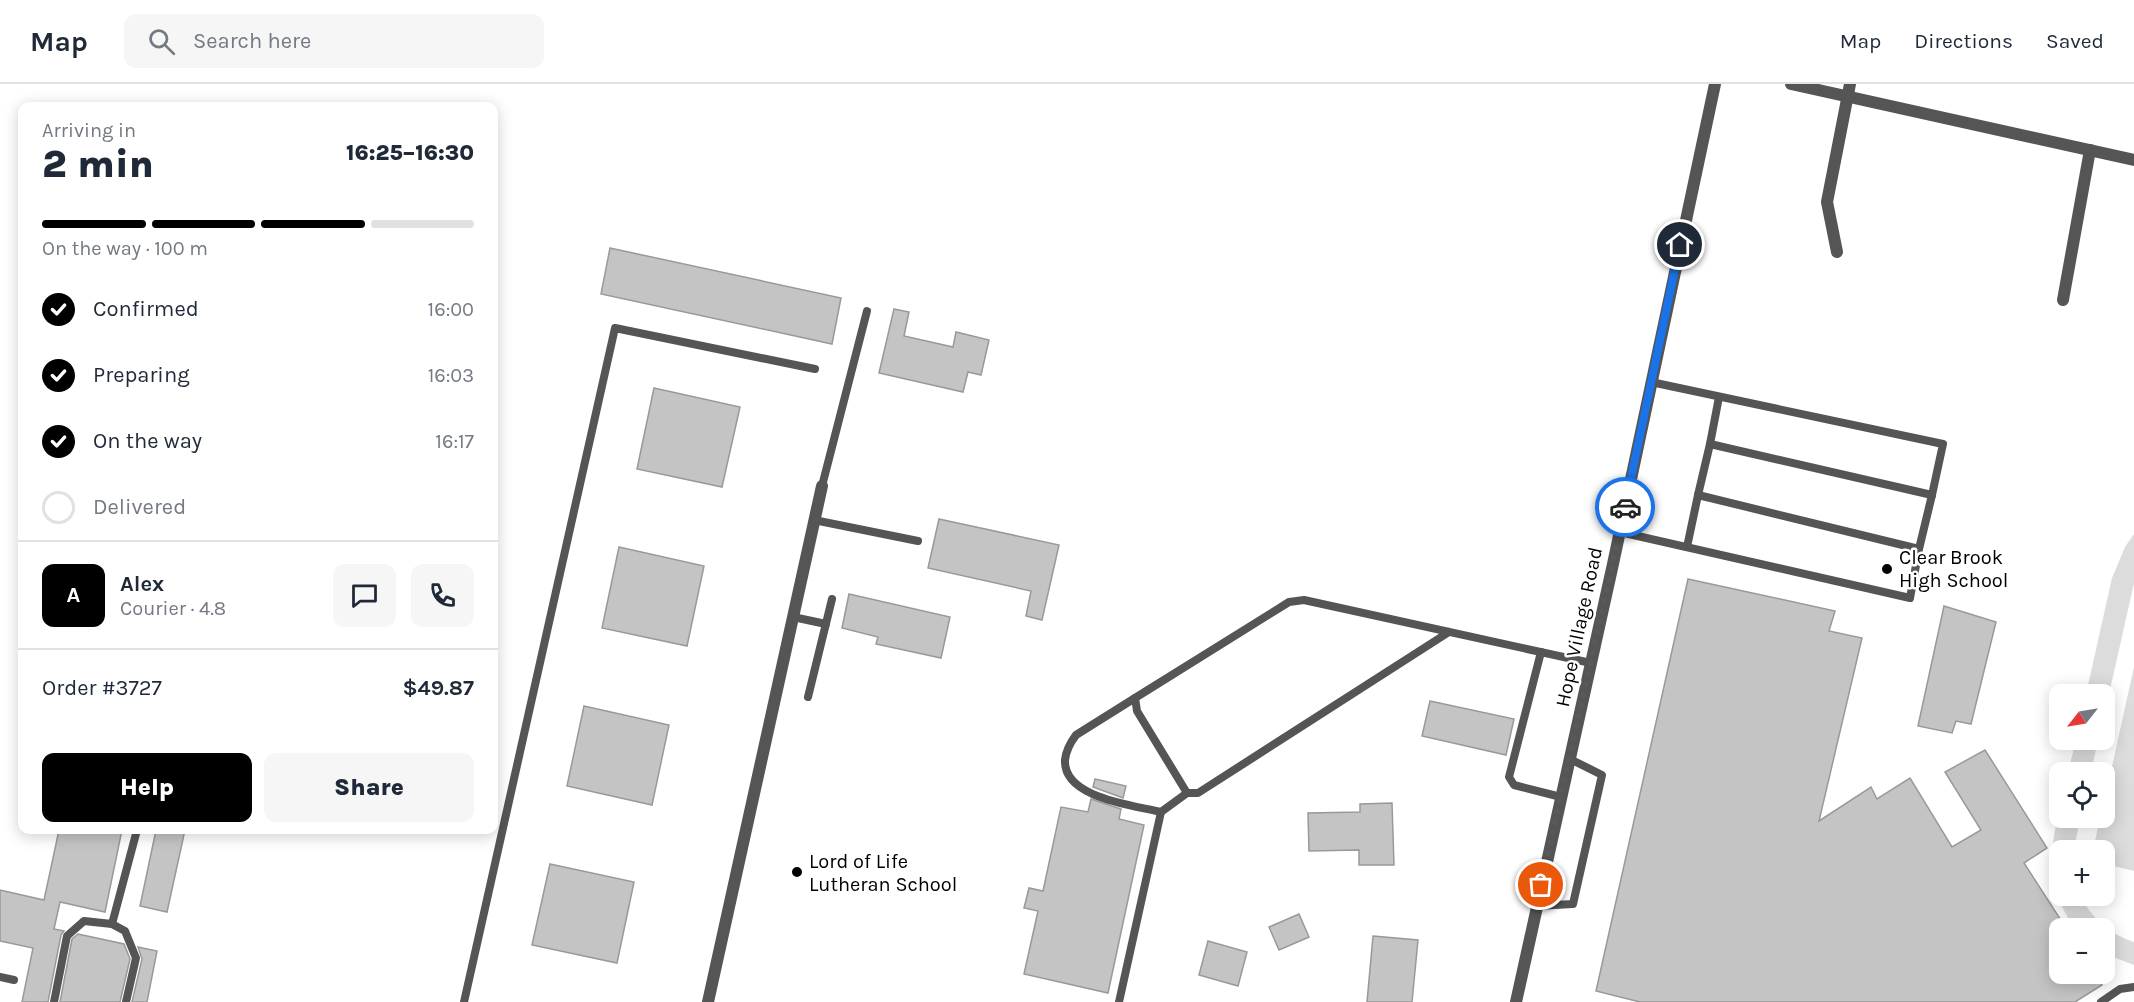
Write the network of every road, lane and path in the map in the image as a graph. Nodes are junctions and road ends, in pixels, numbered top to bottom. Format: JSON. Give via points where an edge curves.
{"nodes":[{"id":1,"x":1715,"y":84,"type":"edge"},
{"id":2,"x":1791,"y":84,"type":"edge"},
{"id":3,"x":1848,"y":90,"type":"edge"},
{"id":4,"x":2090,"y":150,"type":"junction"},
{"id":5,"x":2134,"y":160,"type":"edge"},
{"id":6,"x":1837,"y":252,"type":"dead end"},
{"id":7,"x":2063,"y":300,"type":"dead end"},
{"id":8,"x":867,"y":311,"type":"dead end"},
{"id":9,"x":815,"y":369,"type":"dead end"},
{"id":10,"x":1651,"y":382,"type":"junction"},
{"id":11,"x":1719,"y":397,"type":"junction"},
{"id":12,"x":1710,"y":444,"type":"junction"},
{"id":13,"x":822,"y":486,"type":"joint"},
{"id":14,"x":1698,"y":495,"type":"junction"},
{"id":15,"x":1932,"y":495,"type":"junction"},
{"id":16,"x":814,"y":520,"type":"junction"},
{"id":17,"x":1620,"y":532,"type":"junction"},
{"id":18,"x":918,"y":541,"type":"dead end"},
{"id":19,"x":1687,"y":547,"type":"junction"},
{"id":20,"x":1919,"y":549,"type":"junction"},
{"id":21,"x":832,"y":599,"type":"dead end"},
{"id":22,"x":793,"y":617,"type":"junction"},
{"id":23,"x":826,"y":624,"type":"junction"},
{"id":24,"x":1449,"y":632,"type":"junction"},
{"id":25,"x":1540,"y":652,"type":"junction"},
{"id":26,"x":1591,"y":663,"type":"junction"},
{"id":27,"x":808,"y":698,"type":"dead end"},
{"id":28,"x":1135,"y":698,"type":"junction"},
{"id":29,"x":1570,"y":759,"type":"junction"},
{"id":30,"x":1187,"y":793,"type":"junction"},
{"id":31,"x":1561,"y":797,"type":"junction"},
{"id":32,"x":1161,"y":813,"type":"junction"},
{"id":33,"x":136,"y":834,"type":"edge"},
{"id":34,"x":1537,"y":906,"type":"junction"},
{"id":35,"x":112,"y":924,"type":"junction"},
{"id":36,"x":0,"y":977,"type":"edge"},
{"id":37,"x":14,"y":980,"type":"dead end"},
{"id":38,"x":2134,"y":987,"type":"edge"},
{"id":39,"x":54,"y":1002,"type":"edge"},
{"id":40,"x":126,"y":1002,"type":"edge"},
{"id":41,"x":464,"y":1002,"type":"edge"},
{"id":42,"x":708,"y":1002,"type":"edge"},
{"id":43,"x":1119,"y":1002,"type":"edge"},
{"id":44,"x":1516,"y":1002,"type":"edge"},
{"id":45,"x":2101,"y":1002,"type":"edge"}],
"edges":[{"from":1,"to":10,"type":"street","name":"Hope Village Road"},
{"from":2,"to":3,"type":"street"},
{"from":3,"to":4,"type":"street"},
{"from":3,"to":6,"type":"street","via":[[1827,202]]},
{"from":4,"to":5,"type":"street"},
{"from":4,"to":7,"type":"street"},
{"from":8,"to":13,"type":"lane"},
{"from":9,"to":41,"type":"lane","via":[[615,328]]},
{"from":10,"to":11,"type":"lane"},
{"from":10,"to":17,"type":"street","name":"Hope Village Road"},
{"from":11,"to":12,"type":"lane"},
{"from":11,"to":15,"type":"lane","via":[[1943,444]]},
{"from":12,"to":14,"type":"lane"},
{"from":12,"to":15,"type":"lane"},
{"from":13,"to":16,"type":"street"},
{"from":14,"to":19,"type":"lane"},
{"from":14,"to":20,"type":"lane"},
{"from":15,"to":20,"type":"lane"},
{"from":16,"to":18,"type":"lane"},
{"from":16,"to":22,"type":"street"},
{"from":17,"to":19,"type":"lane"},
{"from":17,"to":26,"type":"street","name":"Hope Village Road"},
{"from":19,"to":20,"type":"lane","via":[[1910,598]]},
{"from":21,"to":23,"type":"lane"},
{"from":22,"to":23,"type":"lane"},
{"from":22,"to":42,"type":"street"},
{"from":23,"to":27,"type":"lane"},
{"from":24,"to":25,"type":"lane"},
{"from":24,"to":28,"type":"lane","via":[[1304,600],[1289,603]]},
{"from":24,"to":30,"type":"lane","via":[[1198,793]]},
{"from":25,"to":26,"type":"lane"},
{"from":25,"to":31,"type":"lane","via":[[1509,777],[1514,785]]},
{"from":26,"to":29,"type":"street","name":"Hope Village Road"},
{"from":28,"to":30,"type":"lane","via":[[1137,711]]},
{"from":28,"to":32,"type":"lane","via":[[1076,735],[1069,743],[1065,767],[1078,787],[1090,794]]},
{"from":29,"to":31,"type":"street","name":"Hope Village Road"},
{"from":29,"to":34,"type":"lane","via":[[1602,775],[1573,904]]},
{"from":30,"to":32,"type":"lane"},
{"from":31,"to":34,"type":"street","name":"Hope Village Road"},
{"from":32,"to":43,"type":"lane"},
{"from":33,"to":35,"type":"lane"},
{"from":34,"to":44,"type":"street","name":"Hope Village Road"},
{"from":35,"to":39,"type":"lane","via":[[84,921],[67,936]]},
{"from":35,"to":40,"type":"lane","via":[[125,931],[136,958]]},
{"from":36,"to":37,"type":"lane"},
{"from":38,"to":45,"type":"lane","via":[[2120,989]]}]}
